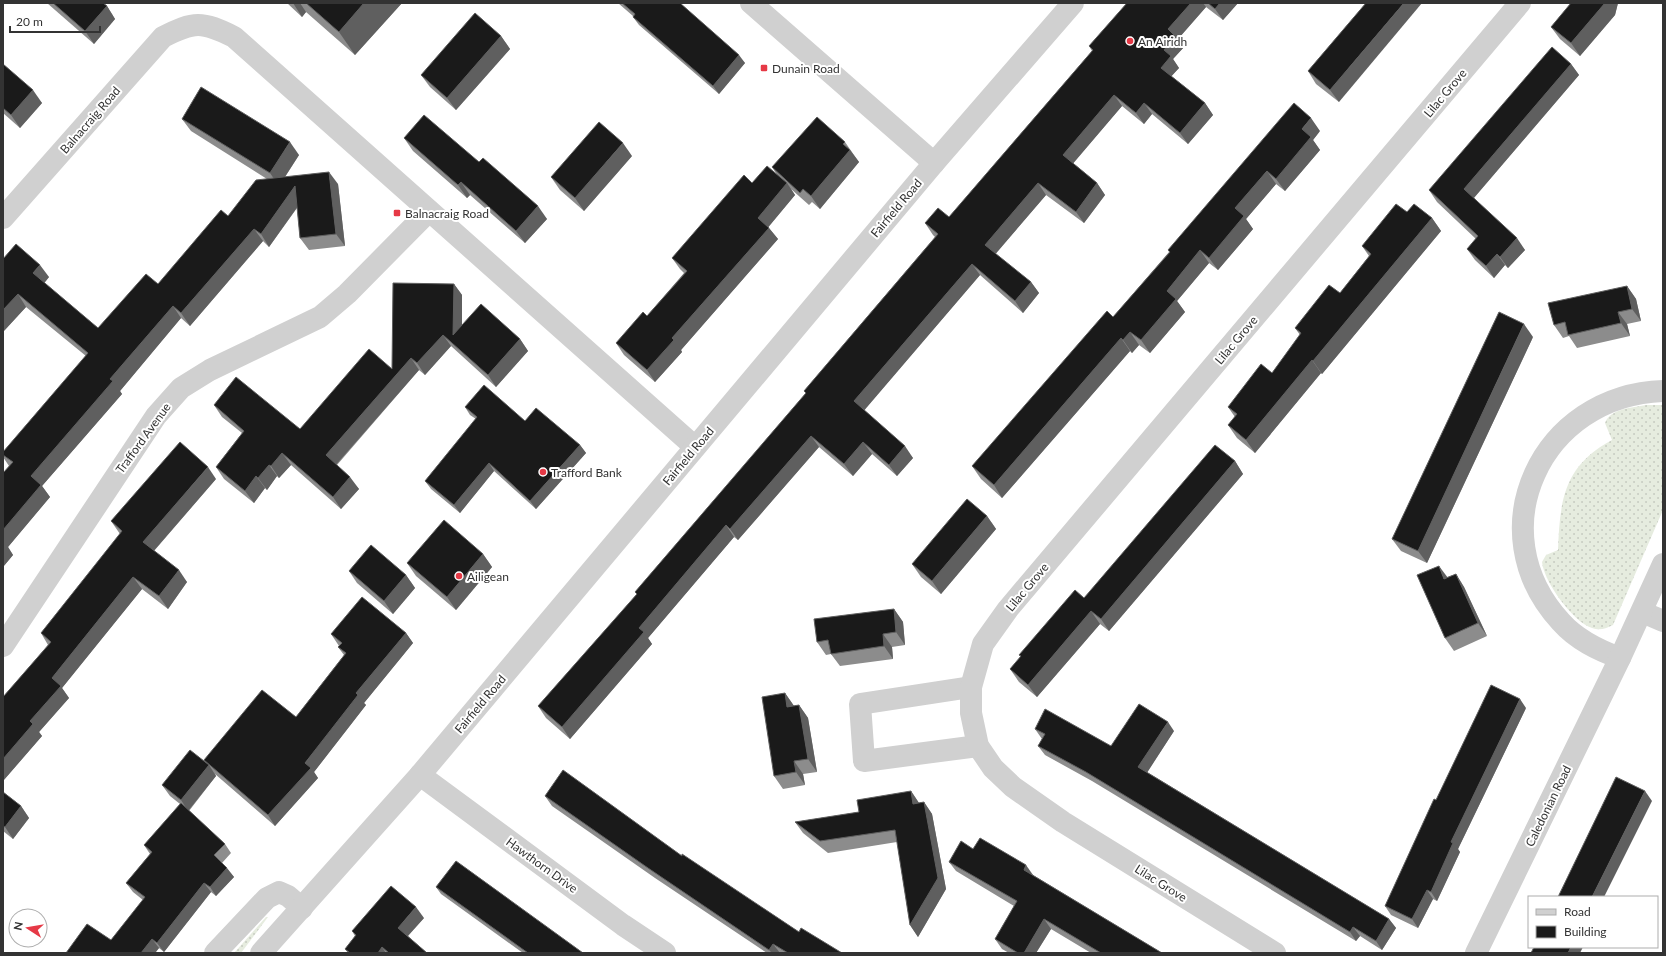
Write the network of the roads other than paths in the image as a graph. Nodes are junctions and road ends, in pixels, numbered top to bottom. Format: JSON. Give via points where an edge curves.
{"nodes":[{"id":1,"x":751,"y":3,"type":"edge"},
{"id":2,"x":1073,"y":3,"type":"edge"},
{"id":3,"x":1520,"y":3,"type":"edge"},
{"id":4,"x":934,"y":163,"type":"junction"},
{"id":5,"x":429,"y":211,"type":"junction"},
{"id":6,"x":3,"y":218,"type":"edge"},
{"id":7,"x":1663,"y":391,"type":"edge"},
{"id":8,"x":695,"y":447,"type":"junction"},
{"id":9,"x":1663,"y":564,"type":"edge"},
{"id":10,"x":1642,"y":612,"type":"junction"},
{"id":11,"x":1663,"y":621,"type":"edge"},
{"id":12,"x":3,"y":646,"type":"edge"},
{"id":13,"x":1620,"y":658,"type":"junction"},
{"id":14,"x":971,"y":687,"type":"junction"},
{"id":15,"x":978,"y":746,"type":"junction"},
{"id":16,"x":420,"y":775,"type":"junction"},
{"id":17,"x":302,"y":908,"type":"junction"},
{"id":18,"x":215,"y":953,"type":"edge"},
{"id":19,"x":262,"y":953,"type":"edge"},
{"id":20,"x":665,"y":953,"type":"edge"},
{"id":21,"x":1275,"y":953,"type":"edge"},
{"id":22,"x":1476,"y":953,"type":"edge"}],
"edges":[{"from":1,"to":4,"type":"street"},
{"from":2,"to":4,"type":"street","name":"Fairfield Road"},
{"from":3,"to":14,"type":"street","name":"Lilac Grove","via":[[1008,609],[983,644]]},
{"from":4,"to":8,"type":"street","name":"Fairfield Road"},
{"from":5,"to":6,"type":"street","name":"Balnacraig Road","via":[[234,37],[212,26],[187,26],[163,37]]},
{"from":5,"to":8,"type":"street","name":"Balnacraig Road"},
{"from":5,"to":12,"type":"street","name":"Trafford Avenue","via":[[347,294],[320,317],[210,370],[181,388],[156,416]]},
{"from":7,"to":13,"type":"street","via":[[1617,398],[1596,407],[1577,420],[1545,453],[1534,473],[1527,495],[1524,541],[1528,564],[1547,605],[1561,623],[1579,638],[1598,650]]},
{"from":8,"to":16,"type":"street","name":"Fairfield Road"},
{"from":9,"to":10,"type":"street","name":"Caledonian Road"},
{"from":10,"to":11,"type":"street"},
{"from":10,"to":13,"type":"street","name":"Caledonian Road"},
{"from":13,"to":22,"type":"street","name":"Caledonian Road"},
{"from":14,"to":15,"type":"street","name":"Lilac Grove","via":[[971,713]]},
{"from":14,"to":15,"type":"street","via":[[860,704],[864,761]]},
{"from":15,"to":21,"type":"street","name":"Lilac Grove","via":[[993,768],[1014,787],[1063,822]]},
{"from":16,"to":17,"type":"street","name":"Fairfield Road"},
{"from":16,"to":20,"type":"street","name":"Hawthorn Drive","via":[[623,925]]},
{"from":17,"to":18,"type":"street","via":[[279,892],[267,898]]},
{"from":17,"to":19,"type":"street","name":"Fairfield Road"}]}
